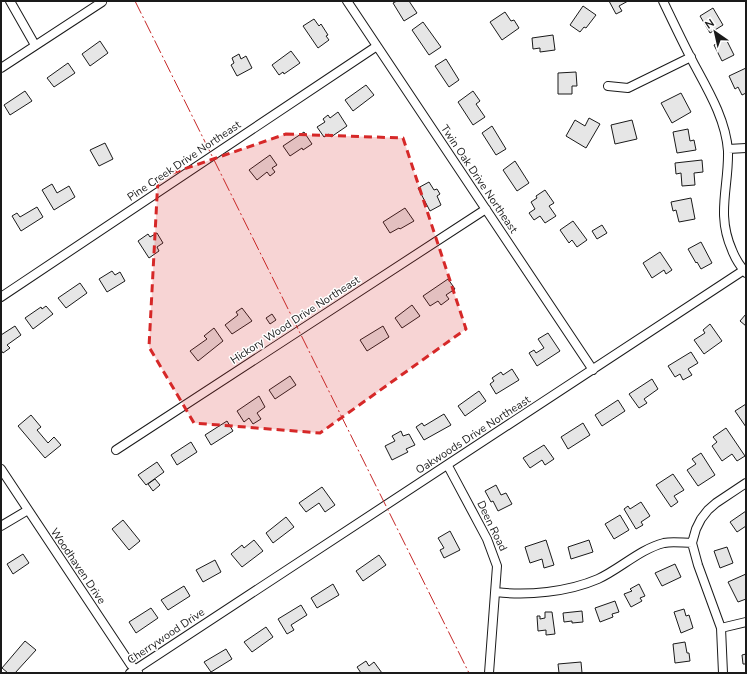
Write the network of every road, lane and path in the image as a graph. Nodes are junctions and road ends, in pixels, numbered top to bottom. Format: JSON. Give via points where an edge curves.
{"nodes":[{"id":1,"x":10,"y":1,"type":"edge"},
{"id":2,"x":347,"y":1,"type":"edge"},
{"id":3,"x":663,"y":1,"type":"edge"},
{"id":4,"x":102,"y":2,"type":"edge"},
{"id":5,"x":35,"y":45,"type":"junction"},
{"id":6,"x":377,"y":46,"type":"junction"},
{"id":7,"x":690,"y":57,"type":"junction"},
{"id":8,"x":1,"y":68,"type":"edge"},
{"id":9,"x":608,"y":86,"type":"dead end"},
{"id":10,"x":746,"y":148,"type":"edge"},
{"id":11,"x":728,"y":149,"type":"junction"},
{"id":12,"x":486,"y":208,"type":"junction"},
{"id":13,"x":745,"y":272,"type":"edge"},
{"id":14,"x":2,"y":296,"type":"edge"},
{"id":15,"x":593,"y":370,"type":"junction"},
{"id":16,"x":116,"y":450,"type":"dead end"},
{"id":17,"x":448,"y":466,"type":"junction"},
{"id":18,"x":1,"y":469,"type":"edge"},
{"id":19,"x":746,"y":483,"type":"edge"},
{"id":20,"x":28,"y":510,"type":"junction"},
{"id":21,"x":1,"y":526,"type":"edge"},
{"id":22,"x":692,"y":543,"type":"junction"},
{"id":23,"x":496,"y":592,"type":"junction"},
{"id":24,"x":214,"y":617,"type":"joint"},
{"id":25,"x":746,"y":622,"type":"edge"},
{"id":26,"x":722,"y":628,"type":"junction"},
{"id":27,"x":135,"y":672,"type":"edge"},
{"id":28,"x":489,"y":673,"type":"edge"},
{"id":29,"x":723,"y":673,"type":"edge"}],
"edges":[{"from":1,"to":5,"type":"street"},
{"from":2,"to":6,"type":"street","name":"Twin Oak Drive Northeast"},
{"from":3,"to":7,"type":"street"},
{"from":4,"to":5,"type":"street"},
{"from":5,"to":8,"type":"street"},
{"from":6,"to":12,"type":"street","name":"Twin Oak Drive Northeast"},
{"from":6,"to":14,"type":"street","name":"Pine Creek Drive Northeast"},
{"from":7,"to":9,"type":"street","via":[[628,88]]},
{"from":7,"to":11,"type":"street","via":[[719,115]]},
{"from":10,"to":11,"type":"street"},
{"from":11,"to":13,"type":"street","via":[[724,226],[734,256]]},
{"from":12,"to":15,"type":"street","name":"Twin Oak Drive Northeast"},
{"from":12,"to":16,"type":"street","name":"Hickory Wood Drive Northeast"},
{"from":13,"to":15,"type":"street","name":"Oakwoods Drive Northeast"},
{"from":15,"to":17,"type":"street","name":"Oakwoods Drive Northeast"},
{"from":17,"to":23,"type":"street","name":"Deen Road","via":[[496,559]]},
{"from":17,"to":24,"type":"street","name":"Oakwoods Drive Northeast"},
{"from":18,"to":20,"type":"street","name":"Woodhaven Drive"},
{"from":19,"to":22,"type":"street","via":[[708,510],[701,518]]},
{"from":20,"to":21,"type":"street"},
{"from":20,"to":27,"type":"street","name":"Woodhaven Drive"},
{"from":22,"to":23,"type":"street","via":[[671,542],[656,546],[599,579],[572,588],[528,593]]},
{"from":22,"to":26,"type":"street"},
{"from":23,"to":28,"type":"street","name":"Deen Road"},
{"from":24,"to":27,"type":"street","name":"Cherrywood Drive"},
{"from":25,"to":26,"type":"street"},
{"from":26,"to":29,"type":"street"}]}
